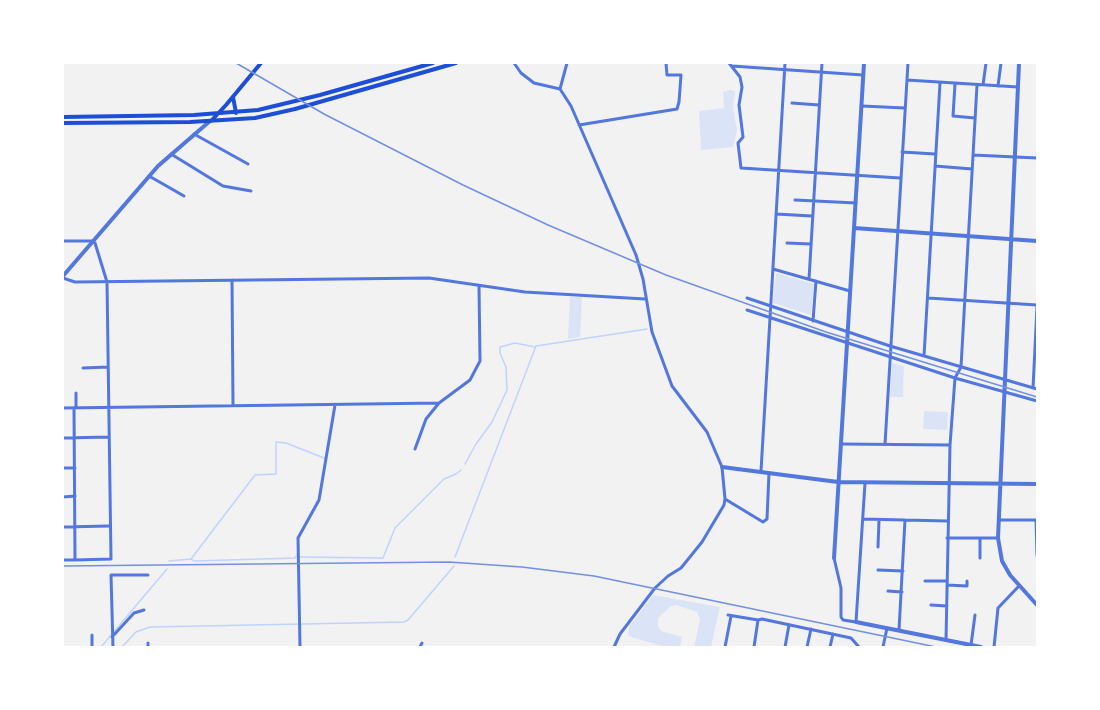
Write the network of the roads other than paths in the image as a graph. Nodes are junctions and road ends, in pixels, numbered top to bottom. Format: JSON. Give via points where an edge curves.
{"nodes":[{"id":1,"x":261,"y":63,"type":"edge"},
{"id":2,"x":432,"y":63,"type":"edge"},
{"id":3,"x":456,"y":63,"type":"edge"},
{"id":4,"x":514,"y":63,"type":"edge"},
{"id":5,"x":567,"y":63,"type":"edge"},
{"id":6,"x":666,"y":63,"type":"edge"},
{"id":7,"x":785,"y":63,"type":"edge"},
{"id":8,"x":822,"y":63,"type":"edge"},
{"id":9,"x":864,"y":63,"type":"edge"},
{"id":10,"x":908,"y":63,"type":"edge"},
{"id":11,"x":986,"y":63,"type":"edge"},
{"id":12,"x":1001,"y":63,"type":"edge"},
{"id":13,"x":1019,"y":63,"type":"edge"},
{"id":14,"x":730,"y":65,"type":"edge"},
{"id":15,"x":784,"y":69,"type":"junction"},
{"id":16,"x":822,"y":72,"type":"junction"},
{"id":17,"x":863,"y":75,"type":"junction"},
{"id":18,"x":907,"y":80,"type":"junction"},
{"id":19,"x":940,"y":83,"type":"junction"},
{"id":20,"x":955,"y":84,"type":"junction"},
{"id":21,"x":977,"y":86,"type":"junction"},
{"id":22,"x":983,"y":86,"type":"junction"},
{"id":23,"x":999,"y":86,"type":"junction"},
{"id":24,"x":1018,"y":87,"type":"junction"},
{"id":25,"x":560,"y":89,"type":"junction"},
{"id":26,"x":233,"y":96,"type":"junction"},
{"id":27,"x":792,"y":103,"type":"dead end"},
{"id":28,"x":819,"y":105,"type":"junction"},
{"id":29,"x":862,"y":106,"type":"junction"},
{"id":30,"x":905,"y":108,"type":"junction"},
{"id":31,"x":236,"y":113,"type":"junction"},
{"id":32,"x":217,"y":114,"type":"junction"},
{"id":33,"x":63,"y":117,"type":"edge"},
{"id":34,"x":975,"y":118,"type":"junction"},
{"id":35,"x":211,"y":121,"type":"junction"},
{"id":36,"x":63,"y":123,"type":"edge"},
{"id":37,"x":579,"y":125,"type":"junction"},
{"id":38,"x":194,"y":134,"type":"junction"},
{"id":39,"x":902,"y":152,"type":"junction"},
{"id":40,"x":171,"y":154,"type":"junction"},
{"id":41,"x":935,"y":154,"type":"junction"},
{"id":42,"x":973,"y":155,"type":"junction"},
{"id":43,"x":1014,"y":158,"type":"junction"},
{"id":44,"x":1037,"y":159,"type":"edge"},
{"id":45,"x":248,"y":164,"type":"dead end"},
{"id":46,"x":935,"y":166,"type":"junction"},
{"id":47,"x":972,"y":169,"type":"junction"},
{"id":48,"x":778,"y":170,"type":"junction"},
{"id":49,"x":815,"y":173,"type":"junction"},
{"id":50,"x":148,"y":176,"type":"junction"},
{"id":51,"x":857,"y":176,"type":"junction"},
{"id":52,"x":900,"y":178,"type":"junction"},
{"id":53,"x":251,"y":191,"type":"dead end"},
{"id":54,"x":184,"y":196,"type":"dead end"},
{"id":55,"x":795,"y":200,"type":"dead end"},
{"id":56,"x":813,"y":201,"type":"junction"},
{"id":57,"x":856,"y":203,"type":"junction"},
{"id":58,"x":776,"y":214,"type":"junction"},
{"id":59,"x":812,"y":216,"type":"junction"},
{"id":60,"x":855,"y":228,"type":"junction"},
{"id":61,"x":897,"y":231,"type":"junction"},
{"id":62,"x":931,"y":234,"type":"junction"},
{"id":63,"x":968,"y":237,"type":"junction"},
{"id":64,"x":1011,"y":239,"type":"junction"},
{"id":65,"x":63,"y":241,"type":"edge"},
{"id":66,"x":92,"y":241,"type":"junction"},
{"id":67,"x":1037,"y":241,"type":"edge"},
{"id":68,"x":787,"y":243,"type":"dead end"},
{"id":69,"x":811,"y":244,"type":"junction"},
{"id":70,"x":773,"y":269,"type":"junction"},
{"id":71,"x":64,"y":274,"type":"edge"},
{"id":72,"x":809,"y":279,"type":"junction"},
{"id":73,"x":232,"y":280,"type":"junction"},
{"id":74,"x":816,"y":281,"type":"junction"},
{"id":75,"x":106,"y":282,"type":"junction"},
{"id":76,"x":479,"y":286,"type":"junction"},
{"id":77,"x":850,"y":291,"type":"junction"},
{"id":78,"x":645,"y":298,"type":"junction"},
{"id":79,"x":747,"y":298,"type":"dead end"},
{"id":80,"x":928,"y":298,"type":"junction"},
{"id":81,"x":964,"y":300,"type":"junction"},
{"id":82,"x":1008,"y":303,"type":"junction"},
{"id":83,"x":1037,"y":306,"type":"edge"},
{"id":84,"x":770,"y":307,"type":"junction"},
{"id":85,"x":747,"y":310,"type":"dead end"},
{"id":86,"x":770,"y":318,"type":"junction"},
{"id":87,"x":813,"y":321,"type":"junction"},
{"id":88,"x":848,"y":333,"type":"junction"},
{"id":89,"x":847,"y":344,"type":"junction"},
{"id":90,"x":890,"y":346,"type":"junction"},
{"id":91,"x":924,"y":356,"type":"junction"},
{"id":92,"x":889,"y":357,"type":"junction"},
{"id":93,"x":961,"y":367,"type":"junction"},
{"id":94,"x":83,"y":368,"type":"dead end"},
{"id":95,"x":108,"y":368,"type":"junction"},
{"id":96,"x":954,"y":378,"type":"junction"},
{"id":97,"x":1005,"y":380,"type":"junction"},
{"id":98,"x":1035,"y":388,"type":"edge"},
{"id":99,"x":1004,"y":392,"type":"junction"},
{"id":100,"x":76,"y":393,"type":"dead end"},
{"id":101,"x":1037,"y":401,"type":"edge"},
{"id":102,"x":439,"y":403,"type":"junction"},
{"id":103,"x":233,"y":405,"type":"junction"},
{"id":104,"x":335,"y":405,"type":"junction"},
{"id":105,"x":109,"y":407,"type":"junction"},
{"id":106,"x":63,"y":408,"type":"edge"},
{"id":107,"x":75,"y":408,"type":"junction"},
{"id":108,"x":109,"y":437,"type":"junction"},
{"id":109,"x":63,"y":438,"type":"edge"},
{"id":110,"x":74,"y":438,"type":"junction"},
{"id":111,"x":841,"y":444,"type":"junction"},
{"id":112,"x":885,"y":444,"type":"junction"},
{"id":113,"x":950,"y":445,"type":"junction"},
{"id":114,"x":415,"y":449,"type":"dead end"},
{"id":115,"x":722,"y":467,"type":"junction"},
{"id":116,"x":63,"y":468,"type":"edge"},
{"id":117,"x":75,"y":468,"type":"junction"},
{"id":118,"x":761,"y":472,"type":"junction"},
{"id":119,"x":769,"y":473,"type":"junction"},
{"id":120,"x":838,"y":482,"type":"junction"},
{"id":121,"x":865,"y":483,"type":"junction"},
{"id":122,"x":948,"y":483,"type":"junction"},
{"id":123,"x":1001,"y":484,"type":"junction"},
{"id":124,"x":1037,"y":484,"type":"edge"},
{"id":125,"x":75,"y":496,"type":"junction"},
{"id":126,"x":63,"y":497,"type":"edge"},
{"id":127,"x":725,"y":499,"type":"junction"},
{"id":128,"x":863,"y":519,"type":"junction"},
{"id":129,"x":879,"y":520,"type":"junction"},
{"id":130,"x":905,"y":520,"type":"junction"},
{"id":131,"x":999,"y":520,"type":"junction"},
{"id":132,"x":1036,"y":520,"type":"edge"},
{"id":133,"x":947,"y":521,"type":"junction"},
{"id":134,"x":109,"y":526,"type":"junction"},
{"id":135,"x":63,"y":527,"type":"edge"},
{"id":136,"x":75,"y":527,"type":"junction"},
{"id":137,"x":947,"y":538,"type":"junction"},
{"id":138,"x":980,"y":538,"type":"junction"},
{"id":139,"x":998,"y":538,"type":"junction"},
{"id":140,"x":878,"y":547,"type":"dead end"},
{"id":141,"x":1037,"y":554,"type":"edge"},
{"id":142,"x":834,"y":558,"type":"joint"},
{"id":143,"x":980,"y":558,"type":"dead end"},
{"id":144,"x":63,"y":560,"type":"edge"},
{"id":145,"x":75,"y":560,"type":"junction"},
{"id":146,"x":878,"y":570,"type":"dead end"},
{"id":147,"x":903,"y":571,"type":"junction"},
{"id":148,"x":148,"y":575,"type":"dead end"},
{"id":149,"x":925,"y":581,"type":"dead end"},
{"id":150,"x":967,"y":581,"type":"dead end"},
{"id":151,"x":947,"y":583,"type":"junction"},
{"id":152,"x":1018,"y":587,"type":"junction"},
{"id":153,"x":888,"y":591,"type":"dead end"},
{"id":154,"x":902,"y":592,"type":"junction"},
{"id":155,"x":931,"y":605,"type":"dead end"},
{"id":156,"x":1037,"y":605,"type":"edge"},
{"id":157,"x":946,"y":606,"type":"junction"},
{"id":158,"x":144,"y":610,"type":"dead end"},
{"id":159,"x":975,"y":615,"type":"dead end"},
{"id":160,"x":758,"y":620,"type":"junction"},
{"id":161,"x":856,"y":622,"type":"junction"},
{"id":162,"x":789,"y":625,"type":"junction"},
{"id":163,"x":887,"y":628,"type":"junction"},
{"id":164,"x":811,"y":629,"type":"junction"},
{"id":165,"x":899,"y":630,"type":"junction"},
{"id":166,"x":112,"y":634,"type":"junction"},
{"id":167,"x":833,"y":634,"type":"junction"},
{"id":168,"x":92,"y":635,"type":"dead end"},
{"id":169,"x":946,"y":640,"type":"junction"},
{"id":170,"x":971,"y":645,"type":"junction"},
{"id":171,"x":856,"y":646,"type":"edge"},
{"id":172,"x":92,"y":647,"type":"edge"},
{"id":173,"x":112,"y":647,"type":"edge"},
{"id":174,"x":300,"y":647,"type":"edge"},
{"id":175,"x":614,"y":647,"type":"edge"},
{"id":176,"x":725,"y":647,"type":"edge"},
{"id":177,"x":754,"y":647,"type":"edge"},
{"id":178,"x":785,"y":647,"type":"edge"},
{"id":179,"x":807,"y":647,"type":"edge"},
{"id":180,"x":830,"y":647,"type":"edge"},
{"id":181,"x":883,"y":647,"type":"edge"},
{"id":182,"x":981,"y":647,"type":"edge"},
{"id":183,"x":994,"y":647,"type":"edge"}],
"edges":[{"from":1,"to":26,"type":"main road"},
{"from":2,"to":31,"type":"main road","via":[[280,106]]},
{"from":3,"to":35,"type":"main road","via":[[269,115]]},
{"from":4,"to":25,"type":"street","via":[[534,84]]},
{"from":5,"to":25,"type":"street"},
{"from":6,"to":37,"type":"street","via":[[667,75],[681,75],[677,109]]},
{"from":7,"to":15,"type":"street"},
{"from":8,"to":16,"type":"street"},
{"from":9,"to":17,"type":"street"},
{"from":10,"to":18,"type":"street"},
{"from":11,"to":22,"type":"street"},
{"from":12,"to":23,"type":"street"},
{"from":13,"to":24,"type":"street"},
{"from":14,"to":15,"type":"street"},
{"from":14,"to":48,"type":"street","via":[[740,77],[742,87],[739,105],[743,137],[738,143],[741,168]]},
{"from":15,"to":16,"type":"street"},
{"from":15,"to":48,"type":"street"},
{"from":16,"to":17,"type":"street"},
{"from":16,"to":28,"type":"street"},
{"from":17,"to":29,"type":"street"},
{"from":18,"to":19,"type":"street"},
{"from":18,"to":30,"type":"street"},
{"from":19,"to":20,"type":"street"},
{"from":19,"to":41,"type":"street"},
{"from":20,"to":21,"type":"street"},
{"from":20,"to":34,"type":"street","via":[[953,116]]},
{"from":21,"to":22,"type":"street"},
{"from":21,"to":34,"type":"street"},
{"from":22,"to":23,"type":"street"},
{"from":23,"to":24,"type":"street"},
{"from":24,"to":43,"type":"street"},
{"from":25,"to":37,"type":"street"},
{"from":26,"to":31,"type":"main road"},
{"from":26,"to":32,"type":"main road"},
{"from":27,"to":28,"type":"street"},
{"from":28,"to":49,"type":"street"},
{"from":29,"to":30,"type":"street"},
{"from":29,"to":51,"type":"street"},
{"from":30,"to":39,"type":"street"},
{"from":31,"to":32,"type":"main road"},
{"from":32,"to":33,"type":"main road"},
{"from":32,"to":35,"type":"main road"},
{"from":34,"to":42,"type":"street"},
{"from":35,"to":36,"type":"main road"},
{"from":35,"to":38,"type":"street"},
{"from":37,"to":78,"type":"street","via":[[636,255]]},
{"from":38,"to":40,"type":"street"},
{"from":38,"to":45,"type":"street"},
{"from":39,"to":41,"type":"street"},
{"from":39,"to":52,"type":"street"},
{"from":40,"to":50,"type":"street"},
{"from":40,"to":53,"type":"street","via":[[222,186]]},
{"from":41,"to":46,"type":"street"},
{"from":42,"to":43,"type":"street"},
{"from":42,"to":47,"type":"street"},
{"from":43,"to":44,"type":"street"},
{"from":43,"to":64,"type":"street"},
{"from":46,"to":47,"type":"street"},
{"from":46,"to":62,"type":"street"},
{"from":47,"to":63,"type":"street"},
{"from":48,"to":49,"type":"street"},
{"from":48,"to":58,"type":"street"},
{"from":49,"to":51,"type":"street"},
{"from":49,"to":56,"type":"street"},
{"from":50,"to":54,"type":"street"},
{"from":50,"to":66,"type":"street"},
{"from":51,"to":52,"type":"street"},
{"from":51,"to":57,"type":"street"},
{"from":52,"to":61,"type":"street"},
{"from":55,"to":56,"type":"street"},
{"from":56,"to":57,"type":"street"},
{"from":56,"to":59,"type":"street"},
{"from":57,"to":60,"type":"street"},
{"from":58,"to":59,"type":"street"},
{"from":58,"to":70,"type":"street"},
{"from":59,"to":69,"type":"street"},
{"from":60,"to":61,"type":"street"},
{"from":60,"to":77,"type":"street"},
{"from":61,"to":62,"type":"street"},
{"from":61,"to":90,"type":"street"},
{"from":62,"to":63,"type":"street"},
{"from":62,"to":80,"type":"street"},
{"from":63,"to":64,"type":"street"},
{"from":63,"to":81,"type":"street"},
{"from":64,"to":67,"type":"street"},
{"from":64,"to":82,"type":"street"},
{"from":65,"to":66,"type":"street"},
{"from":66,"to":71,"type":"street"},
{"from":66,"to":75,"type":"street"},
{"from":68,"to":69,"type":"street"},
{"from":69,"to":72,"type":"street"},
{"from":70,"to":72,"type":"street"},
{"from":70,"to":84,"type":"street"},
{"from":71,"to":75,"type":"street","via":[[75,282]]},
{"from":72,"to":74,"type":"street"},
{"from":73,"to":75,"type":"street"},
{"from":73,"to":76,"type":"street","via":[[429,278]]},
{"from":73,"to":103,"type":"street"},
{"from":74,"to":77,"type":"street"},
{"from":74,"to":87,"type":"street"},
{"from":75,"to":95,"type":"street"},
{"from":76,"to":78,"type":"street"},
{"from":76,"to":102,"type":"street","via":[[480,361],[470,380]]},
{"from":77,"to":88,"type":"street"},
{"from":78,"to":115,"type":"street","via":[[652,332],[672,386],[707,432]]},
{"from":79,"to":84,"type":"street"},
{"from":80,"to":81,"type":"street"},
{"from":80,"to":91,"type":"street"},
{"from":81,"to":82,"type":"street"},
{"from":81,"to":93,"type":"street"},
{"from":82,"to":83,"type":"street"},
{"from":82,"to":97,"type":"street"},
{"from":83,"to":98,"type":"street"},
{"from":84,"to":86,"type":"street"},
{"from":84,"to":87,"type":"street"},
{"from":85,"to":86,"type":"street"},
{"from":86,"to":89,"type":"street"},
{"from":86,"to":118,"type":"street"},
{"from":87,"to":88,"type":"street"},
{"from":88,"to":89,"type":"street"},
{"from":88,"to":90,"type":"street"},
{"from":89,"to":92,"type":"street"},
{"from":89,"to":111,"type":"street"},
{"from":90,"to":91,"type":"street"},
{"from":90,"to":92,"type":"street"},
{"from":91,"to":93,"type":"street"},
{"from":92,"to":96,"type":"street"},
{"from":92,"to":112,"type":"street"},
{"from":93,"to":96,"type":"street"},
{"from":93,"to":97,"type":"street"},
{"from":94,"to":95,"type":"street"},
{"from":95,"to":105,"type":"street"},
{"from":96,"to":99,"type":"street"},
{"from":96,"to":113,"type":"street"},
{"from":97,"to":98,"type":"street"},
{"from":97,"to":99,"type":"street"},
{"from":99,"to":101,"type":"street"},
{"from":99,"to":123,"type":"street"},
{"from":100,"to":107,"type":"street"},
{"from":102,"to":104,"type":"street"},
{"from":102,"to":114,"type":"street","via":[[426,418]]},
{"from":103,"to":104,"type":"street"},
{"from":103,"to":105,"type":"street"},
{"from":104,"to":174,"type":"street","via":[[319,500],[298,538]]},
{"from":105,"to":107,"type":"street"},
{"from":105,"to":108,"type":"street"},
{"from":106,"to":107,"type":"street"},
{"from":107,"to":110,"type":"street"},
{"from":108,"to":110,"type":"street"},
{"from":108,"to":134,"type":"street"},
{"from":109,"to":110,"type":"street"},
{"from":110,"to":117,"type":"street"},
{"from":111,"to":112,"type":"street"},
{"from":111,"to":120,"type":"street"},
{"from":112,"to":113,"type":"street"},
{"from":113,"to":122,"type":"street"},
{"from":115,"to":118,"type":"street"},
{"from":115,"to":127,"type":"street"},
{"from":116,"to":117,"type":"street"},
{"from":117,"to":125,"type":"street"},
{"from":118,"to":119,"type":"street"},
{"from":119,"to":120,"type":"street"},
{"from":119,"to":127,"type":"street","via":[[767,519],[763,522]]},
{"from":120,"to":121,"type":"street"},
{"from":120,"to":142,"type":"street"},
{"from":121,"to":122,"type":"street"},
{"from":121,"to":128,"type":"street"},
{"from":122,"to":123,"type":"street"},
{"from":122,"to":133,"type":"street"},
{"from":123,"to":124,"type":"street"},
{"from":123,"to":131,"type":"street"},
{"from":125,"to":126,"type":"street"},
{"from":125,"to":136,"type":"street"},
{"from":127,"to":175,"type":"street","via":[[695,552],[655,588]]},
{"from":128,"to":129,"type":"street"},
{"from":128,"to":161,"type":"street"},
{"from":129,"to":130,"type":"street"},
{"from":129,"to":140,"type":"street"},
{"from":130,"to":133,"type":"street"},
{"from":130,"to":147,"type":"street"},
{"from":131,"to":132,"type":"street"},
{"from":131,"to":139,"type":"street"},
{"from":132,"to":141,"type":"street"},
{"from":133,"to":137,"type":"street"},
{"from":134,"to":136,"type":"street"},
{"from":134,"to":145,"type":"street","via":[[111,559]]},
{"from":135,"to":136,"type":"street"},
{"from":136,"to":145,"type":"street"},
{"from":137,"to":138,"type":"street"},
{"from":137,"to":151,"type":"street"},
{"from":138,"to":139,"type":"street"},
{"from":138,"to":143,"type":"street"},
{"from":139,"to":152,"type":"street","via":[[1002,561]]},
{"from":142,"to":161,"type":"street","via":[[841,588],[841,617]]},
{"from":144,"to":145,"type":"street"},
{"from":146,"to":147,"type":"street"},
{"from":147,"to":154,"type":"street"},
{"from":148,"to":166,"type":"street","via":[[111,575]]},
{"from":149,"to":151,"type":"street"},
{"from":150,"to":151,"type":"street","via":[[967,586]]},
{"from":151,"to":157,"type":"street"},
{"from":152,"to":156,"type":"street"},
{"from":152,"to":183,"type":"street","via":[[998,608]]},
{"from":153,"to":154,"type":"street"},
{"from":154,"to":165,"type":"street"},
{"from":155,"to":157,"type":"street"},
{"from":157,"to":169,"type":"street"},
{"from":158,"to":166,"type":"street","via":[[134,613]]},
{"from":159,"to":170,"type":"street"},
{"from":160,"to":162,"type":"street"},
{"from":160,"to":176,"type":"street","via":[[729,615]]},
{"from":160,"to":177,"type":"street"},
{"from":161,"to":163,"type":"street"},
{"from":162,"to":164,"type":"street"},
{"from":162,"to":178,"type":"street"},
{"from":163,"to":165,"type":"street"},
{"from":163,"to":181,"type":"street"},
{"from":164,"to":167,"type":"street"},
{"from":164,"to":179,"type":"street"},
{"from":165,"to":169,"type":"street"},
{"from":166,"to":173,"type":"street"},
{"from":167,"to":171,"type":"street","via":[[851,638]]},
{"from":167,"to":180,"type":"street"},
{"from":168,"to":172,"type":"street"},
{"from":169,"to":170,"type":"street"},
{"from":170,"to":182,"type":"street"}]}
